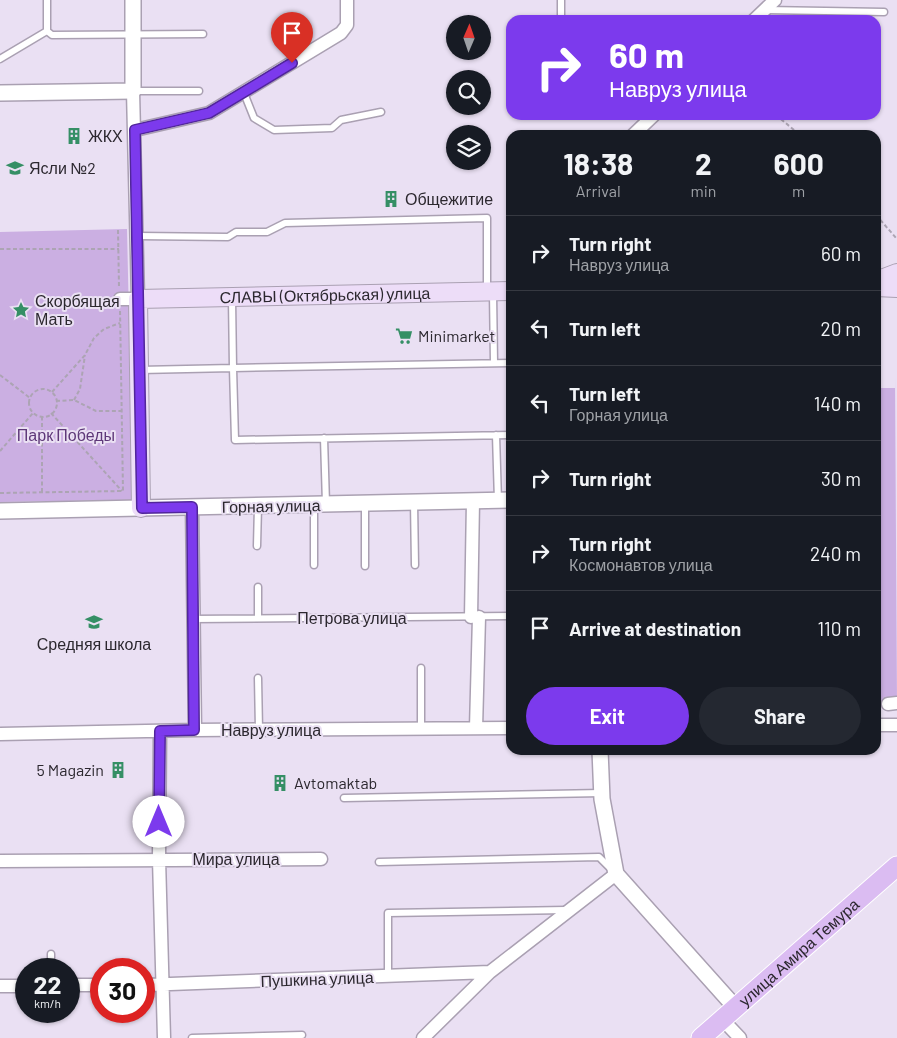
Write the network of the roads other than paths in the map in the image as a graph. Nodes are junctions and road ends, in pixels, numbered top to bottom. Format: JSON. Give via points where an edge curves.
{"nodes":[{"id":1,"x":47,"y":0,"type":"edge"},
{"id":2,"x":133,"y":0,"type":"edge"},
{"id":3,"x":347,"y":0,"type":"edge"},
{"id":4,"x":561,"y":0,"type":"edge"},
{"id":5,"x":775,"y":0,"type":"edge"},
{"id":6,"x":764,"y":10,"type":"junction"},
{"id":7,"x":884,"y":12,"type":"dead end"},
{"id":8,"x":561,"y":15,"type":"edge"},
{"id":9,"x":759,"y":15,"type":"edge"},
{"id":10,"x":47,"y":31,"type":"junction"},
{"id":11,"x":203,"y":34,"type":"dead end"},
{"id":12,"x":134,"y":36,"type":"junction"},
{"id":13,"x":0,"y":59,"type":"edge"},
{"id":14,"x":134,"y":91,"type":"junction"},
{"id":15,"x":199,"y":91,"type":"dead end"},
{"id":16,"x":0,"y":93,"type":"edge"},
{"id":17,"x":244,"y":93,"type":"junction"},
{"id":18,"x":381,"y":112,"type":"dead end"},
{"id":19,"x":649,"y":120,"type":"edge"},
{"id":20,"x":135,"y":130,"type":"junction"},
{"id":21,"x":638,"y":130,"type":"edge"},
{"id":22,"x":138,"y":236,"type":"junction"},
{"id":23,"x":897,"y":273,"type":"edge"},
{"id":24,"x":881,"y":279,"type":"edge"},
{"id":25,"x":881,"y":287,"type":"edge"},
{"id":26,"x":897,"y":288,"type":"edge"},
{"id":27,"x":490,"y":291,"type":"junction"},
{"id":28,"x":506,"y":291,"type":"edge"},
{"id":29,"x":120,"y":299,"type":"road end"},
{"id":30,"x":138,"y":299,"type":"junction"},
{"id":31,"x":232,"y":299,"type":"junction"},
{"id":32,"x":494,"y":363,"type":"junction"},
{"id":33,"x":506,"y":363,"type":"edge"},
{"id":34,"x":233,"y":368,"type":"junction"},
{"id":35,"x":139,"y":370,"type":"junction"},
{"id":36,"x":506,"y":434,"type":"edge"},
{"id":37,"x":496,"y":435,"type":"junction"},
{"id":38,"x":324,"y":438,"type":"junction"},
{"id":39,"x":473,"y":501,"type":"junction"},
{"id":40,"x":504,"y":501,"type":"edge"},
{"id":41,"x":414,"y":502,"type":"junction"},
{"id":42,"x":320,"y":504,"type":"junction"},
{"id":43,"x":366,"y":504,"type":"junction"},
{"id":44,"x":258,"y":506,"type":"junction"},
{"id":45,"x":192,"y":507,"type":"junction"},
{"id":46,"x":142,"y":508,"type":"junction"},
{"id":47,"x":0,"y":511,"type":"edge"},
{"id":48,"x":257,"y":546,"type":"dead end"},
{"id":49,"x":314,"y":565,"type":"dead end"},
{"id":50,"x":415,"y":565,"type":"dead end"},
{"id":51,"x":365,"y":566,"type":"dead end"},
{"id":52,"x":258,"y":587,"type":"dead end"},
{"id":53,"x":506,"y":616,"type":"edge"},
{"id":54,"x":475,"y":617,"type":"junction"},
{"id":55,"x":258,"y":618,"type":"junction"},
{"id":56,"x":193,"y":619,"type":"junction"},
{"id":57,"x":421,"y":668,"type":"dead end"},
{"id":58,"x":258,"y":678,"type":"dead end"},
{"id":59,"x":881,"y":725,"type":"edge"},
{"id":60,"x":897,"y":725,"type":"edge"},
{"id":61,"x":476,"y":728,"type":"junction"},
{"id":62,"x":506,"y":728,"type":"edge"},
{"id":63,"x":421,"y":729,"type":"junction"},
{"id":64,"x":194,"y":730,"type":"junction"},
{"id":65,"x":259,"y":730,"type":"junction"},
{"id":66,"x":160,"y":731,"type":"junction"},
{"id":67,"x":0,"y":734,"type":"edge"},
{"id":68,"x":600,"y":755,"type":"edge"},
{"id":69,"x":602,"y":793,"type":"junction"},
{"id":70,"x":344,"y":798,"type":"dead end"},
{"id":71,"x":159,"y":858,"type":"junction"},
{"id":72,"x":321,"y":859,"type":"dead end"},
{"id":73,"x":0,"y":861,"type":"edge"},
{"id":74,"x":379,"y":862,"type":"dead end"},
{"id":75,"x":897,"y":866,"type":"edge"},
{"id":76,"x":616,"y":874,"type":"junction"},
{"id":77,"x":571,"y":910,"type":"junction"},
{"id":78,"x":51,"y":954,"type":"dead end"},
{"id":79,"x":51,"y":958,"type":"edge"},
{"id":80,"x":490,"y":972,"type":"junction"},
{"id":81,"x":388,"y":976,"type":"junction"},
{"id":82,"x":155,"y":984,"type":"edge"},
{"id":83,"x":163,"y":984,"type":"junction"},
{"id":84,"x":0,"y":986,"type":"edge"},
{"id":85,"x":15,"y":986,"type":"edge"},
{"id":86,"x":728,"y":1013,"type":"junction"},
{"id":87,"x":302,"y":1035,"type":"dead end"},
{"id":88,"x":164,"y":1038,"type":"edge"},
{"id":89,"x":192,"y":1038,"type":"edge"},
{"id":90,"x":423,"y":1038,"type":"edge"},
{"id":91,"x":701,"y":1038,"type":"edge"},
{"id":92,"x":740,"y":1038,"type":"edge"}],
"edges":[{"from":1,"to":10,"type":"lane"},
{"from":2,"to":12,"type":"street"},
{"from":3,"to":17,"type":"street","via":[[347,25],[341,33]]},
{"from":4,"to":8,"type":"lane"},
{"from":5,"to":6,"type":"street"},
{"from":6,"to":7,"type":"lane"},
{"from":6,"to":9,"type":"street"},
{"from":10,"to":12,"type":"lane","via":[[52,34]]},
{"from":10,"to":13,"type":"lane"},
{"from":11,"to":12,"type":"lane"},
{"from":12,"to":14,"type":"street"},
{"from":14,"to":15,"type":"lane"},
{"from":14,"to":16,"type":"street"},
{"from":14,"to":20,"type":"street"},
{"from":17,"to":18,"type":"lane","via":[[254,118],[274,130],[332,128],[341,120]]},
{"from":17,"to":20,"type":"street","via":[[209,113]]},
{"from":19,"to":21,"type":"street"},
{"from":20,"to":22,"type":"street"},
{"from":22,"to":27,"type":"lane","via":[[228,237],[236,232],[267,232],[285,223],[487,218]]},
{"from":22,"to":30,"type":"street"},
{"from":23,"to":24,"type":"main road"},
{"from":25,"to":26,"type":"main road"},
{"from":27,"to":28,"type":"main road","name":"СЛАВЫ (Октябрьская) улица"},
{"from":27,"to":31,"type":"main road","name":"СЛАВЫ (Октябрьская) улица"},
{"from":27,"to":32,"type":"lane"},
{"from":29,"to":30,"type":"street"},
{"from":30,"to":31,"type":"main road","name":"СЛАВЫ (Октябрьская) улица"},
{"from":30,"to":35,"type":"main road"},
{"from":31,"to":34,"type":"lane"},
{"from":32,"to":33,"type":"lane"},
{"from":32,"to":34,"type":"lane"},
{"from":34,"to":35,"type":"lane"},
{"from":34,"to":38,"type":"lane","via":[[234,440]]},
{"from":35,"to":46,"type":"main road"},
{"from":36,"to":37,"type":"lane"},
{"from":37,"to":38,"type":"lane"},
{"from":37,"to":40,"type":"lane"},
{"from":38,"to":42,"type":"lane"},
{"from":39,"to":40,"type":"street","name":"Горная улица"},
{"from":39,"to":41,"type":"street","name":"Горная улица"},
{"from":39,"to":54,"type":"street"},
{"from":41,"to":43,"type":"street","name":"Горная улица"},
{"from":41,"to":50,"type":"lane"},
{"from":42,"to":43,"type":"street","name":"Горная улица"},
{"from":42,"to":44,"type":"street","name":"Горная улица"},
{"from":42,"to":49,"type":"lane"},
{"from":43,"to":51,"type":"lane"},
{"from":44,"to":45,"type":"street","name":"Горная улица"},
{"from":44,"to":48,"type":"lane"},
{"from":45,"to":46,"type":"street","name":"Горная улица"},
{"from":45,"to":56,"type":"street"},
{"from":46,"to":47,"type":"street","name":"Горная улица"},
{"from":52,"to":55,"type":"lane"},
{"from":53,"to":54,"type":"lane","name":"Петрова улица"},
{"from":54,"to":55,"type":"lane","name":"Петрова улица"},
{"from":54,"to":61,"type":"street"},
{"from":55,"to":56,"type":"lane","name":"Петрова улица"},
{"from":56,"to":64,"type":"street"},
{"from":57,"to":63,"type":"lane"},
{"from":58,"to":65,"type":"lane"},
{"from":59,"to":60,"type":"street"},
{"from":61,"to":62,"type":"street","name":"Навруз улица"},
{"from":61,"to":63,"type":"street","name":"Навруз улица"},
{"from":63,"to":65,"type":"street","name":"Навруз улица"},
{"from":64,"to":65,"type":"street","name":"Навруз улица"},
{"from":64,"to":66,"type":"street","name":"Навруз улица"},
{"from":66,"to":67,"type":"street","name":"Навруз улица"},
{"from":66,"to":71,"type":"street"},
{"from":68,"to":69,"type":"street"},
{"from":69,"to":70,"type":"lane"},
{"from":69,"to":76,"type":"street"},
{"from":71,"to":72,"type":"street","name":"Мира улица"},
{"from":71,"to":73,"type":"street","name":"Мира улица"},
{"from":71,"to":83,"type":"street"},
{"from":74,"to":76,"type":"lane","via":[[598,857]]},
{"from":75,"to":86,"type":"main road","name":"улица Амира Темура"},
{"from":76,"to":77,"type":"street"},
{"from":76,"to":86,"type":"street"},
{"from":77,"to":80,"type":"street"},
{"from":77,"to":81,"type":"lane","via":[[388,913]]},
{"from":78,"to":79,"type":"lane"},
{"from":80,"to":81,"type":"street","name":"Пушкина улица"},
{"from":80,"to":90,"type":"street"},
{"from":81,"to":83,"type":"street","name":"Пушкина улица"},
{"from":82,"to":83,"type":"street","name":"Пушкина улица"},
{"from":83,"to":88,"type":"street"},
{"from":84,"to":85,"type":"street"},
{"from":86,"to":91,"type":"main road","name":"улица Амира Темура"},
{"from":86,"to":92,"type":"street"},
{"from":87,"to":89,"type":"lane"}]}
